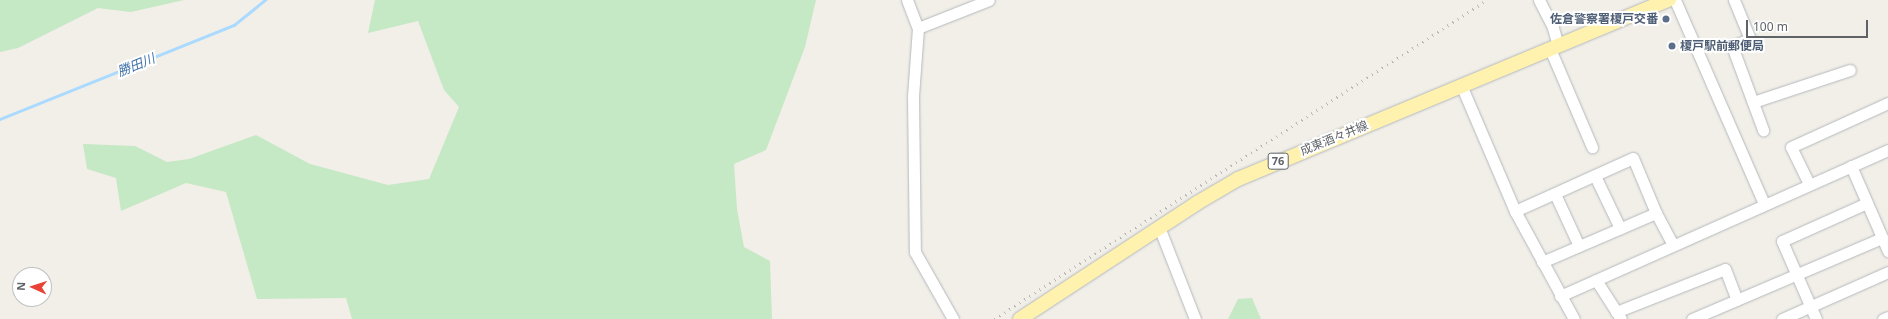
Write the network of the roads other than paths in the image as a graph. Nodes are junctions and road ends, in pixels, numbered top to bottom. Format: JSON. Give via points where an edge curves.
{"nodes":[{"id":1,"x":907,"y":0,"type":"edge"},
{"id":2,"x":989,"y":0,"type":"edge"},
{"id":3,"x":1539,"y":0,"type":"edge"},
{"id":4,"x":1669,"y":0,"type":"edge"},
{"id":5,"x":1675,"y":0,"type":"edge"},
{"id":6,"x":1734,"y":0,"type":"edge"},
{"id":7,"x":918,"y":28,"type":"junction"},
{"id":8,"x":1554,"y":47,"type":"junction"},
{"id":9,"x":1850,"y":70,"type":"dead end"},
{"id":10,"x":1462,"y":85,"type":"junction"},
{"id":11,"x":1752,"y":102,"type":"junction"},
{"id":12,"x":1888,"y":103,"type":"edge"},
{"id":13,"x":1763,"y":130,"type":"dead end"},
{"id":14,"x":1592,"y":147,"type":"dead end"},
{"id":15,"x":1887,"y":152,"type":"edge"},
{"id":16,"x":1851,"y":166,"type":"junction"},
{"id":17,"x":1595,"y":176,"type":"junction"},
{"id":18,"x":1809,"y":184,"type":"junction"},
{"id":19,"x":1555,"y":194,"type":"junction"},
{"id":20,"x":1867,"y":202,"type":"junction"},
{"id":21,"x":1764,"y":204,"type":"junction"},
{"id":22,"x":1515,"y":211,"type":"junction"},
{"id":23,"x":1656,"y":213,"type":"junction"},
{"id":24,"x":1159,"y":227,"type":"junction"},
{"id":25,"x":1620,"y":228,"type":"junction"},
{"id":26,"x":1882,"y":238,"type":"junction"},
{"id":27,"x":1673,"y":245,"type":"junction"},
{"id":28,"x":1579,"y":246,"type":"junction"},
{"id":29,"x":1888,"y":251,"type":"edge"},
{"id":30,"x":1542,"y":262,"type":"junction"},
{"id":31,"x":1888,"y":272,"type":"edge"},
{"id":32,"x":1796,"y":273,"type":"junction"},
{"id":33,"x":1596,"y":280,"type":"junction"},
{"id":34,"x":1560,"y":296,"type":"junction"},
{"id":35,"x":1737,"y":300,"type":"junction"},
{"id":36,"x":1811,"y":306,"type":"junction"},
{"id":37,"x":1618,"y":316,"type":"edge"},
{"id":38,"x":1888,"y":317,"type":"edge"},
{"id":39,"x":953,"y":319,"type":"edge"},
{"id":40,"x":1020,"y":319,"type":"edge"},
{"id":41,"x":1195,"y":319,"type":"edge"},
{"id":42,"x":1574,"y":319,"type":"edge"},
{"id":43,"x":1692,"y":319,"type":"edge"},
{"id":44,"x":1782,"y":319,"type":"edge"},
{"id":45,"x":1816,"y":319,"type":"edge"},
{"id":46,"x":1883,"y":319,"type":"edge"}],
"edges":[{"from":1,"to":7,"type":"street"},
{"from":2,"to":7,"type":"street"},
{"from":3,"to":8,"type":"street","via":[[1553,28]]},
{"from":4,"to":8,"type":"main road","name":"成東酒々井線","number":"76"},
{"from":5,"to":21,"type":"street"},
{"from":6,"to":11,"type":"street","via":[[1750,39],[1732,46]]},
{"from":7,"to":39,"type":"street","via":[[913,96],[915,252]]},
{"from":8,"to":10,"type":"main road","name":"成東酒々井線","number":"76"},
{"from":8,"to":14,"type":"street"},
{"from":9,"to":11,"type":"street"},
{"from":10,"to":22,"type":"street"},
{"from":10,"to":24,"type":"main road","name":"成東酒々井線","number":"76","via":[[1272,163],[1196,202]]},
{"from":11,"to":13,"type":"street"},
{"from":12,"to":18,"type":"street","via":[[1790,147]]},
{"from":15,"to":16,"type":"street"},
{"from":16,"to":18,"type":"street"},
{"from":16,"to":20,"type":"street"},
{"from":17,"to":19,"type":"street"},
{"from":17,"to":23,"type":"street","via":[[1633,158]]},
{"from":17,"to":25,"type":"street"},
{"from":18,"to":21,"type":"street"},
{"from":19,"to":22,"type":"street"},
{"from":19,"to":28,"type":"street"},
{"from":20,"to":26,"type":"street"},
{"from":20,"to":32,"type":"street","via":[[1782,241]]},
{"from":21,"to":27,"type":"street"},
{"from":22,"to":30,"type":"street"},
{"from":23,"to":25,"type":"street"},
{"from":23,"to":27,"type":"street"},
{"from":24,"to":40,"type":"main road","name":"成東酒々井線","number":"76"},
{"from":24,"to":41,"type":"street"},
{"from":25,"to":28,"type":"street"},
{"from":26,"to":29,"type":"street"},
{"from":26,"to":32,"type":"street"},
{"from":27,"to":33,"type":"street"},
{"from":28,"to":30,"type":"street"},
{"from":30,"to":34,"type":"street"},
{"from":31,"to":36,"type":"street"},
{"from":32,"to":35,"type":"street"},
{"from":32,"to":36,"type":"street"},
{"from":33,"to":34,"type":"street"},
{"from":33,"to":37,"type":"street"},
{"from":34,"to":42,"type":"street"},
{"from":35,"to":37,"type":"street","via":[[1725,269]]},
{"from":35,"to":43,"type":"street"},
{"from":36,"to":44,"type":"street"},
{"from":36,"to":45,"type":"street"},
{"from":38,"to":46,"type":"street"}]}
